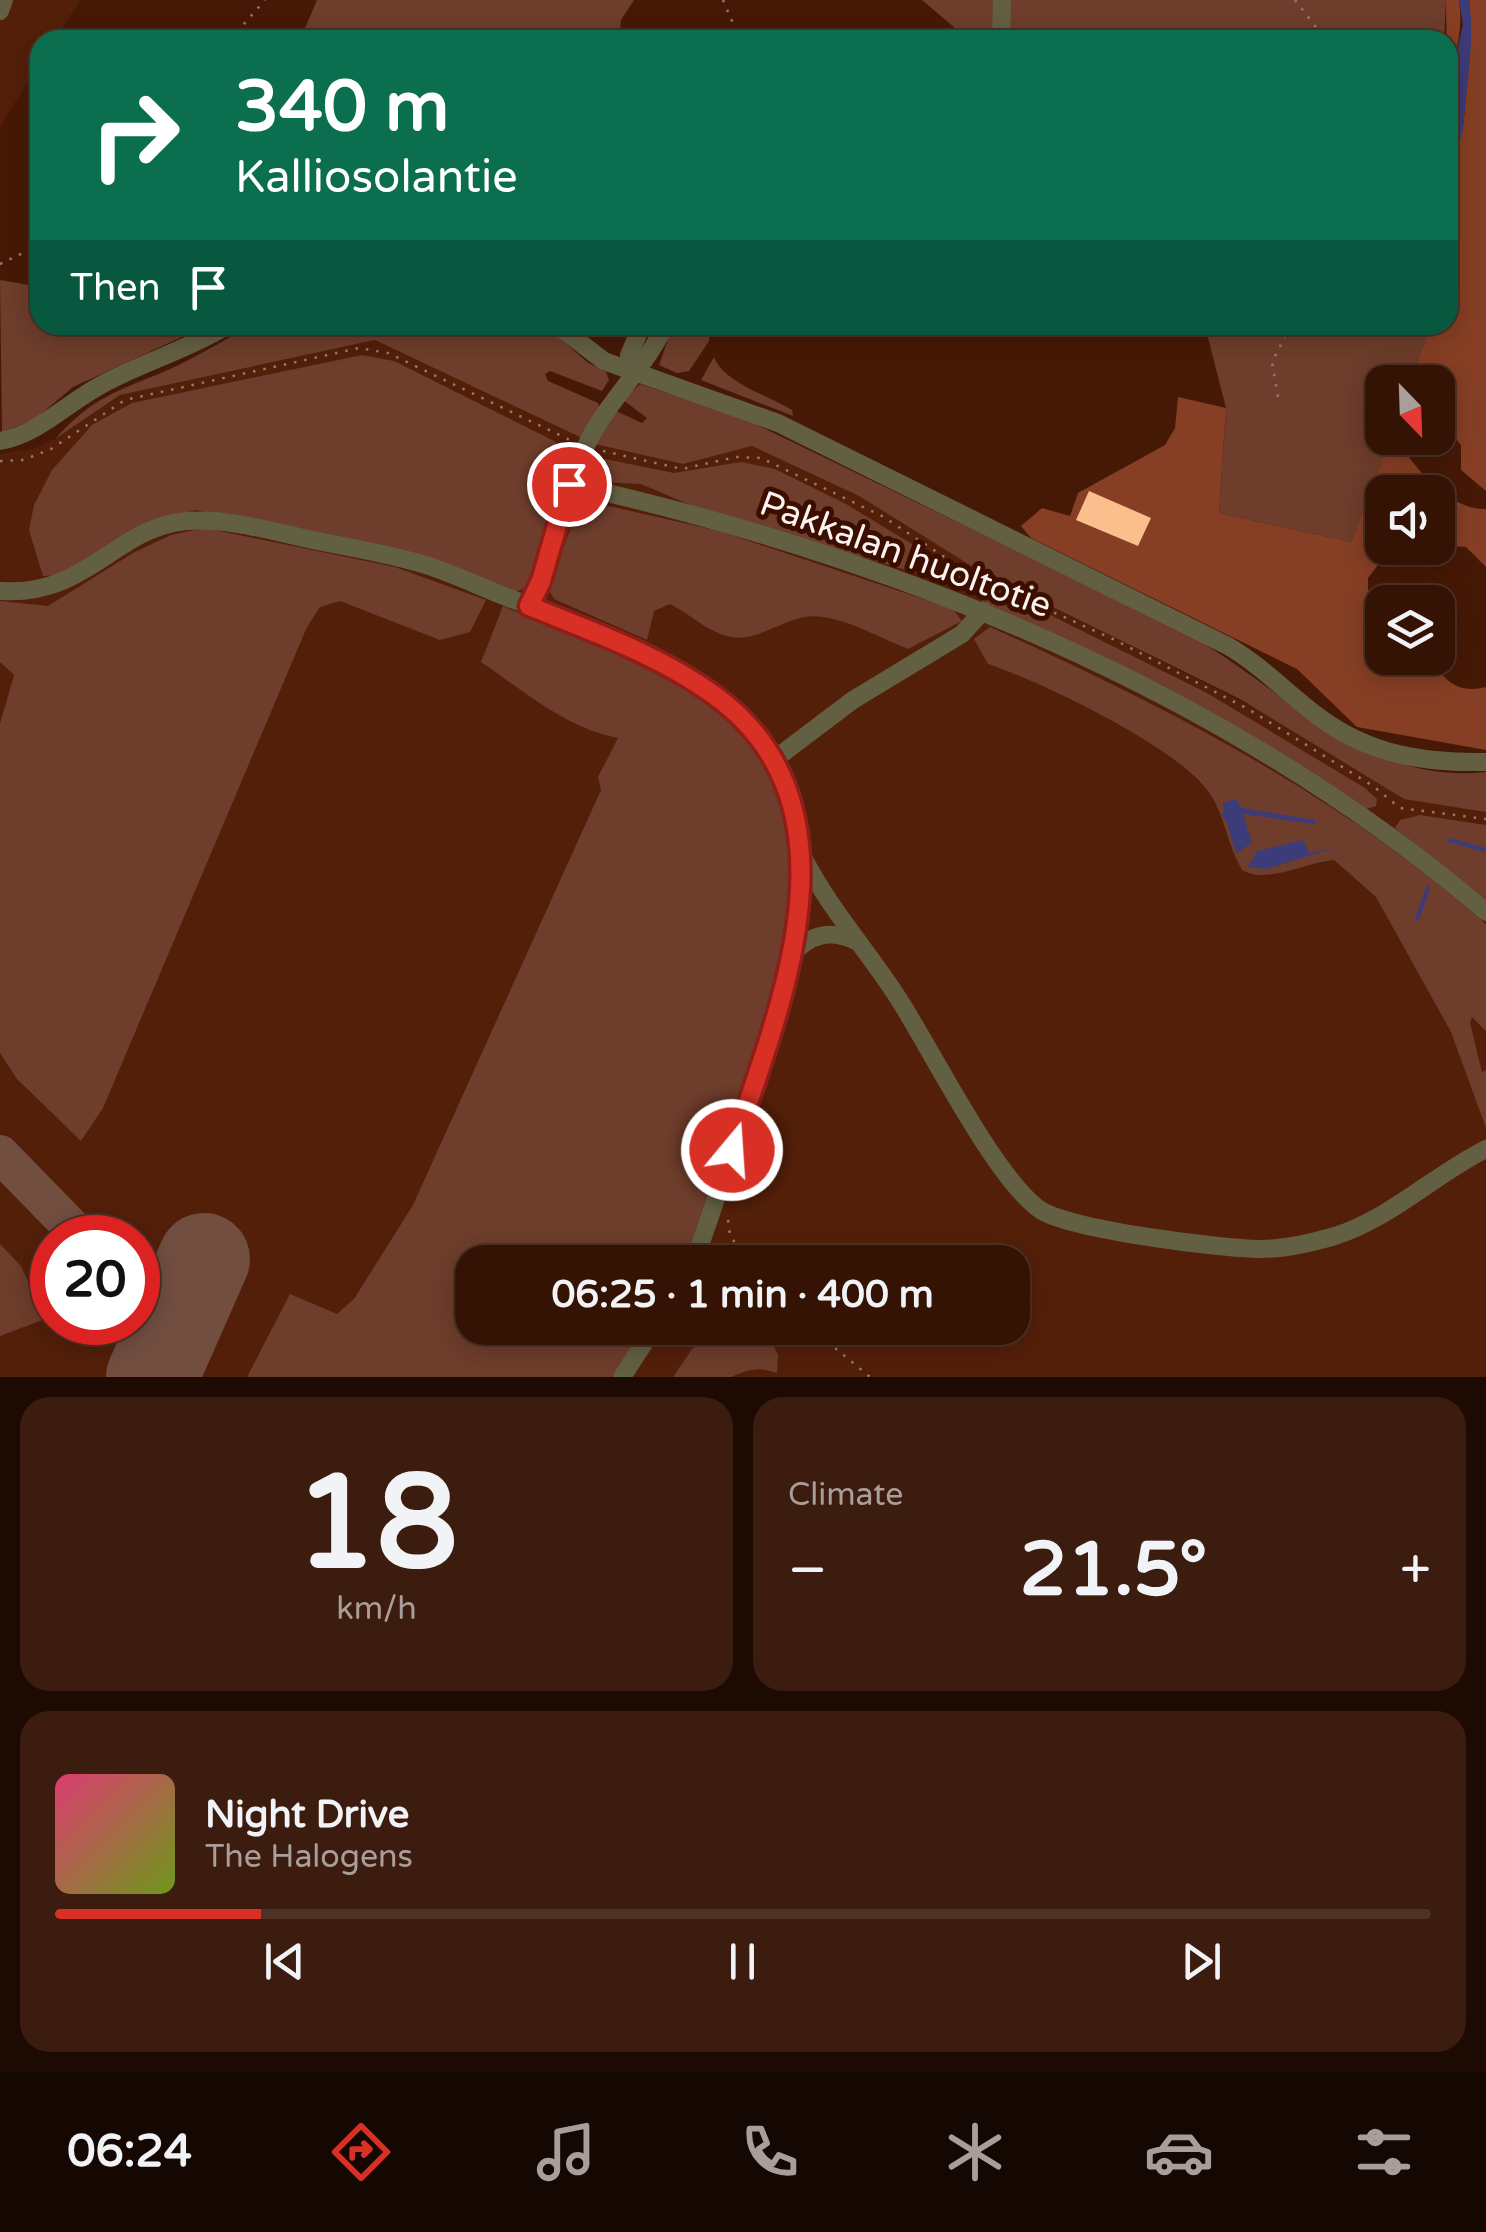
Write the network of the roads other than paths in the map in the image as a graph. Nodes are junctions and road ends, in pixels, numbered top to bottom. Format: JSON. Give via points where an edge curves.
{"nodes":[{"id":1,"x":4,"y":0,"type":"edge"},
{"id":2,"x":1002,"y":0,"type":"edge"},
{"id":3,"x":0,"y":10,"type":"edge"},
{"id":4,"x":1001,"y":30,"type":"edge"},
{"id":5,"x":212,"y":335,"type":"edge"},
{"id":6,"x":569,"y":335,"type":"edge"},
{"id":7,"x":638,"y":335,"type":"edge"},
{"id":8,"x":660,"y":335,"type":"edge"},
{"id":9,"x":632,"y":372,"type":"junction"},
{"id":10,"x":0,"y":441,"type":"edge"},
{"id":11,"x":569,"y":484,"type":"junction"},
{"id":12,"x":0,"y":591,"type":"edge"},
{"id":13,"x":529,"y":606,"type":"junction"},
{"id":14,"x":984,"y":610,"type":"junction"},
{"id":15,"x":775,"y":759,"type":"junction"},
{"id":16,"x":1486,"y":762,"type":"edge"},
{"id":17,"x":801,"y":852,"type":"junction"},
{"id":18,"x":1486,"y":912,"type":"edge"},
{"id":19,"x":858,"y":942,"type":"junction"},
{"id":20,"x":790,"y":956,"type":"junction"},
{"id":21,"x":1486,"y":1149,"type":"edge"},
{"id":22,"x":700,"y":1245,"type":"edge"},
{"id":23,"x":643,"y":1345,"type":"edge"},
{"id":24,"x":622,"y":1377,"type":"edge"}],
"edges":[{"from":1,"to":3,"type":"lane"},
{"from":2,"to":4,"type":"lane"},
{"from":5,"to":10,"type":"lane","via":[[96,387],[18,438]]},
{"from":6,"to":9,"type":"lane"},
{"from":7,"to":9,"type":"lane","via":[[629,354]]},
{"from":8,"to":9,"type":"lane"},
{"from":9,"to":11,"type":"lane"},
{"from":9,"to":16,"type":"lane","via":[[795,430],[1145,603],[1259,664],[1358,741],[1396,757]]},
{"from":11,"to":13,"type":"lane"},
{"from":11,"to":14,"type":"lane","name":"Pakkalan huoltotie","via":[[780,539]]},
{"from":12,"to":13,"type":"lane","via":[[53,588],[154,531],[187,521],[430,566]]},
{"from":13,"to":15,"type":"lane","via":[[710,692]]},
{"from":14,"to":15,"type":"lane","via":[[962,634],[868,690]]},
{"from":14,"to":18,"type":"lane","name":"Pakkalan huoltotie","via":[[1235,737]]},
{"from":15,"to":17,"type":"lane","via":[[790,789]]},
{"from":17,"to":19,"type":"lane"},
{"from":17,"to":20,"type":"lane"},
{"from":19,"to":20,"type":"lane","via":[[816,936]]},
{"from":19,"to":21,"type":"lane","via":[[1018,1190],[1065,1222],[1241,1248],[1302,1245],[1370,1221]]},
{"from":20,"to":22,"type":"lane"},
{"from":23,"to":24,"type":"lane"}]}
